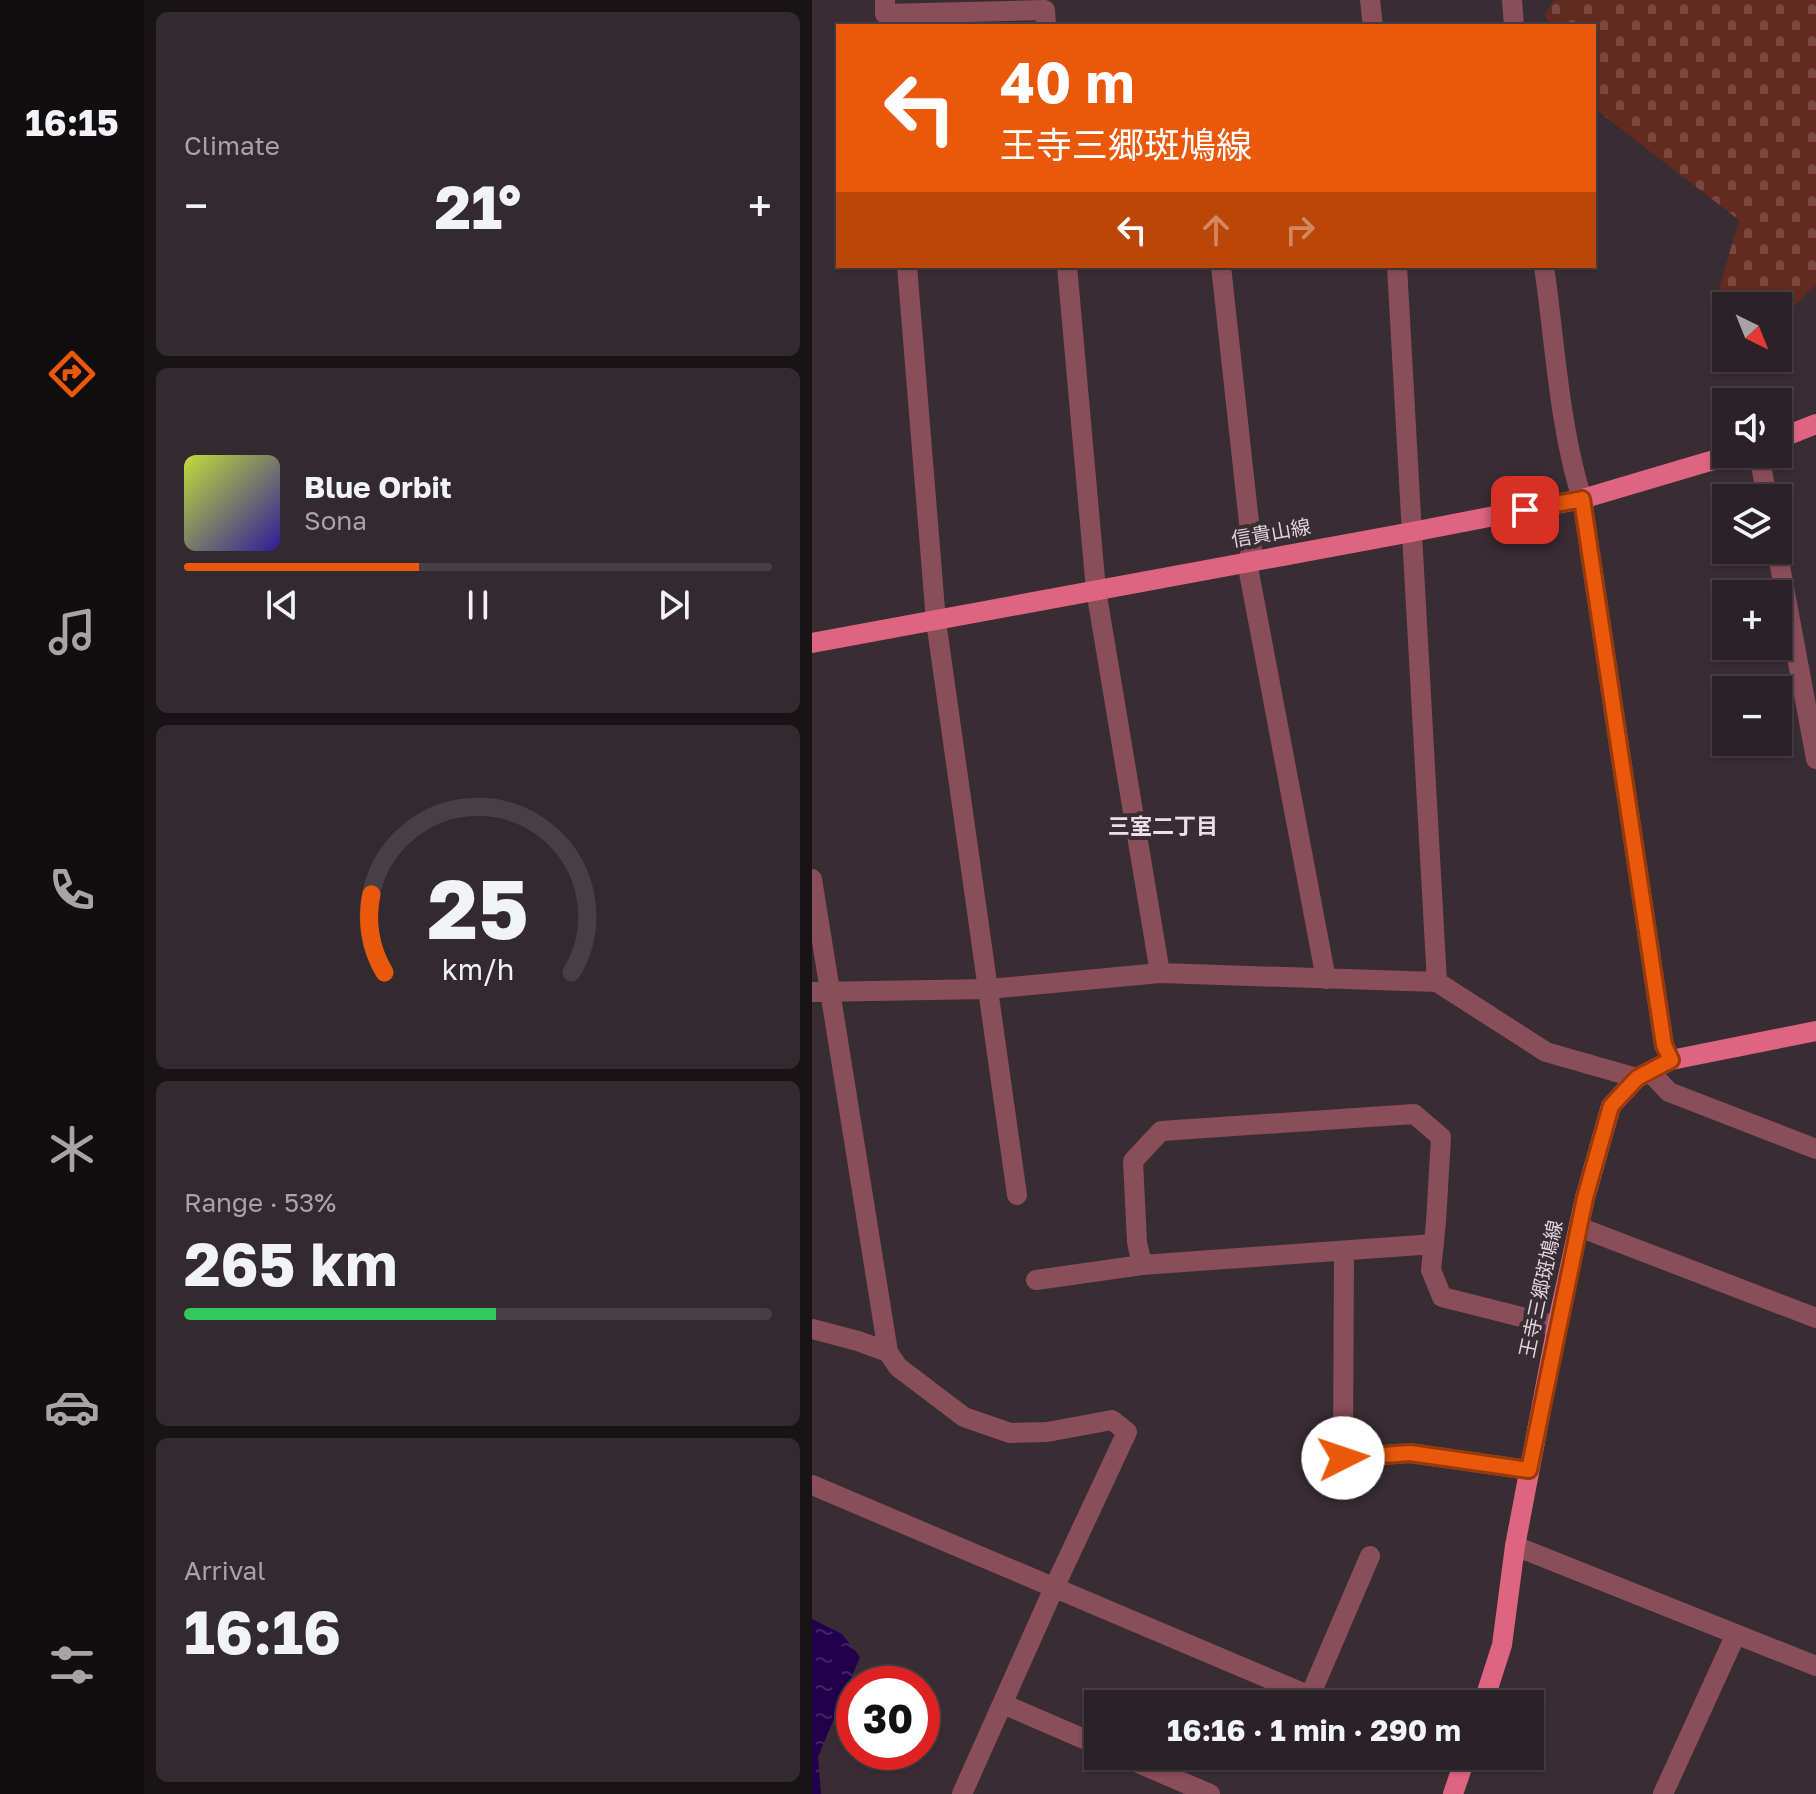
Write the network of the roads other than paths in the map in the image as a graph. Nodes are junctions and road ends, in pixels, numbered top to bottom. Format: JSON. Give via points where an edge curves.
{"nodes":[{"id":1,"x":1370,"y":0,"type":"edge"},
{"id":2,"x":1512,"y":0,"type":"edge"},
{"id":3,"x":885,"y":13,"type":"edge"},
{"id":4,"x":1046,"y":24,"type":"edge"},
{"id":5,"x":1373,"y":24,"type":"edge"},
{"id":6,"x":1514,"y":24,"type":"edge"},
{"id":7,"x":907,"y":268,"type":"edge"},
{"id":8,"x":1067,"y":268,"type":"edge"},
{"id":9,"x":1221,"y":268,"type":"edge"},
{"id":10,"x":1397,"y":268,"type":"edge"},
{"id":11,"x":1544,"y":268,"type":"edge"},
{"id":12,"x":1816,"y":424,"type":"edge"},
{"id":13,"x":1792,"y":433,"type":"edge"},
{"id":14,"x":1712,"y":461,"type":"edge"},
{"id":15,"x":1582,"y":499,"type":"junction"},
{"id":16,"x":1412,"y":532,"type":"junction"},
{"id":17,"x":1247,"y":562,"type":"junction"},
{"id":18,"x":1780,"y":564,"type":"edge"},
{"id":19,"x":1096,"y":590,"type":"junction"},
{"id":20,"x":936,"y":621,"type":"junction"},
{"id":21,"x":812,"y":643,"type":"edge"},
{"id":22,"x":1816,"y":759,"type":"edge"},
{"id":23,"x":812,"y":879,"type":"edge"},
{"id":24,"x":1160,"y":973,"type":"junction"},
{"id":25,"x":1326,"y":979,"type":"junction"},
{"id":26,"x":1437,"y":982,"type":"junction"},
{"id":27,"x":989,"y":989,"type":"junction"},
{"id":28,"x":821,"y":992,"type":"edge"},
{"id":29,"x":1816,"y":1031,"type":"edge"},
{"id":30,"x":1671,"y":1060,"type":"junction"},
{"id":31,"x":1643,"y":1075,"type":"junction"},
{"id":32,"x":1816,"y":1149,"type":"edge"},
{"id":33,"x":1017,"y":1195,"type":"dead end"},
{"id":34,"x":1579,"y":1227,"type":"junction"},
{"id":35,"x":1434,"y":1244,"type":"junction"},
{"id":36,"x":1344,"y":1252,"type":"junction"},
{"id":37,"x":1142,"y":1265,"type":"junction"},
{"id":38,"x":1036,"y":1280,"type":"dead end"},
{"id":39,"x":1816,"y":1318,"type":"edge"},
{"id":40,"x":1557,"y":1326,"type":"junction"},
{"id":41,"x":812,"y":1329,"type":"edge"},
{"id":42,"x":888,"y":1352,"type":"junction"},
{"id":43,"x":1529,"y":1470,"type":"junction"},
{"id":44,"x":812,"y":1485,"type":"edge"},
{"id":45,"x":1515,"y":1546,"type":"junction"},
{"id":46,"x":1370,"y":1556,"type":"dead end"},
{"id":47,"x":1054,"y":1588,"type":"junction"},
{"id":48,"x":1736,"y":1634,"type":"junction"},
{"id":49,"x":1816,"y":1666,"type":"edge"},
{"id":50,"x":1295,"y":1690,"type":"edge"},
{"id":51,"x":1323,"y":1690,"type":"edge"},
{"id":52,"x":1488,"y":1690,"type":"edge"},
{"id":53,"x":1003,"y":1704,"type":"junction"},
{"id":54,"x":1084,"y":1739,"type":"edge"},
{"id":55,"x":1154,"y":1770,"type":"edge"},
{"id":56,"x":1458,"y":1770,"type":"edge"},
{"id":57,"x":962,"y":1794,"type":"edge"},
{"id":58,"x":1210,"y":1794,"type":"edge"},
{"id":59,"x":1453,"y":1794,"type":"edge"},
{"id":60,"x":1663,"y":1794,"type":"edge"}],
"edges":[{"from":1,"to":5,"type":"street"},
{"from":2,"to":6,"type":"street"},
{"from":3,"to":4,"type":"street","via":[[1045,10]]},
{"from":7,"to":20,"type":"street"},
{"from":8,"to":19,"type":"street"},
{"from":9,"to":17,"type":"street","via":[[1252,550]]},
{"from":10,"to":16,"type":"street"},
{"from":11,"to":15,"type":"street"},
{"from":12,"to":13,"type":"main road"},
{"from":14,"to":15,"type":"main road","name":"信貴山線"},
{"from":15,"to":16,"type":"main road","name":"信貴山線"},
{"from":15,"to":30,"type":"street","via":[[1664,1045]]},
{"from":16,"to":17,"type":"main road","name":"信貴山線"},
{"from":16,"to":26,"type":"street"},
{"from":17,"to":19,"type":"main road","name":"信貴山線"},
{"from":17,"to":25,"type":"street"},
{"from":18,"to":22,"type":"street"},
{"from":19,"to":20,"type":"main road","name":"信貴山線"},
{"from":19,"to":24,"type":"street"},
{"from":20,"to":21,"type":"main road","name":"信貴山線"},
{"from":20,"to":27,"type":"street"},
{"from":23,"to":28,"type":"street"},
{"from":24,"to":25,"type":"street"},
{"from":24,"to":27,"type":"street"},
{"from":25,"to":26,"type":"street"},
{"from":26,"to":31,"type":"street","via":[[1546,1052]]},
{"from":27,"to":28,"type":"street"},
{"from":27,"to":33,"type":"street"},
{"from":28,"to":42,"type":"street"},
{"from":29,"to":30,"type":"main road","name":"王寺三郷斑鳩線"},
{"from":30,"to":31,"type":"main road","name":"王寺三郷斑鳩線"},
{"from":31,"to":32,"type":"street","via":[[1669,1092]]},
{"from":31,"to":34,"type":"main road","name":"王寺三郷斑鳩線","via":[[1611,1106]]},
{"from":34,"to":39,"type":"street"},
{"from":34,"to":40,"type":"main road","name":"王寺三郷斑鳩線"},
{"from":35,"to":36,"type":"street"},
{"from":35,"to":37,"type":"street","via":[[1441,1137],[1414,1114],[1161,1131],[1133,1161]]},
{"from":35,"to":40,"type":"street","via":[[1431,1270],[1442,1297]]},
{"from":36,"to":37,"type":"street"},
{"from":36,"to":43,"type":"street","via":[[1343,1458],[1410,1453]]},
{"from":37,"to":38,"type":"street"},
{"from":40,"to":43,"type":"main road","name":"王寺三郷斑鳩線"},
{"from":41,"to":42,"type":"street"},
{"from":42,"to":47,"type":"street","via":[[898,1367],[964,1417],[1010,1433],[1112,1420],[1127,1432]]},
{"from":43,"to":45,"type":"main road","name":"王寺三郷斑鳩線"},
{"from":44,"to":47,"type":"street"},
{"from":45,"to":48,"type":"street"},
{"from":45,"to":52,"type":"main road","name":"王寺三郷斑鳩線","via":[[1502,1645]]},
{"from":46,"to":51,"type":"street"},
{"from":47,"to":50,"type":"street"},
{"from":47,"to":53,"type":"street"},
{"from":48,"to":49,"type":"street"},
{"from":48,"to":60,"type":"street"},
{"from":53,"to":54,"type":"street"},
{"from":53,"to":57,"type":"street"},
{"from":55,"to":58,"type":"street"},
{"from":56,"to":59,"type":"main road"}]}
